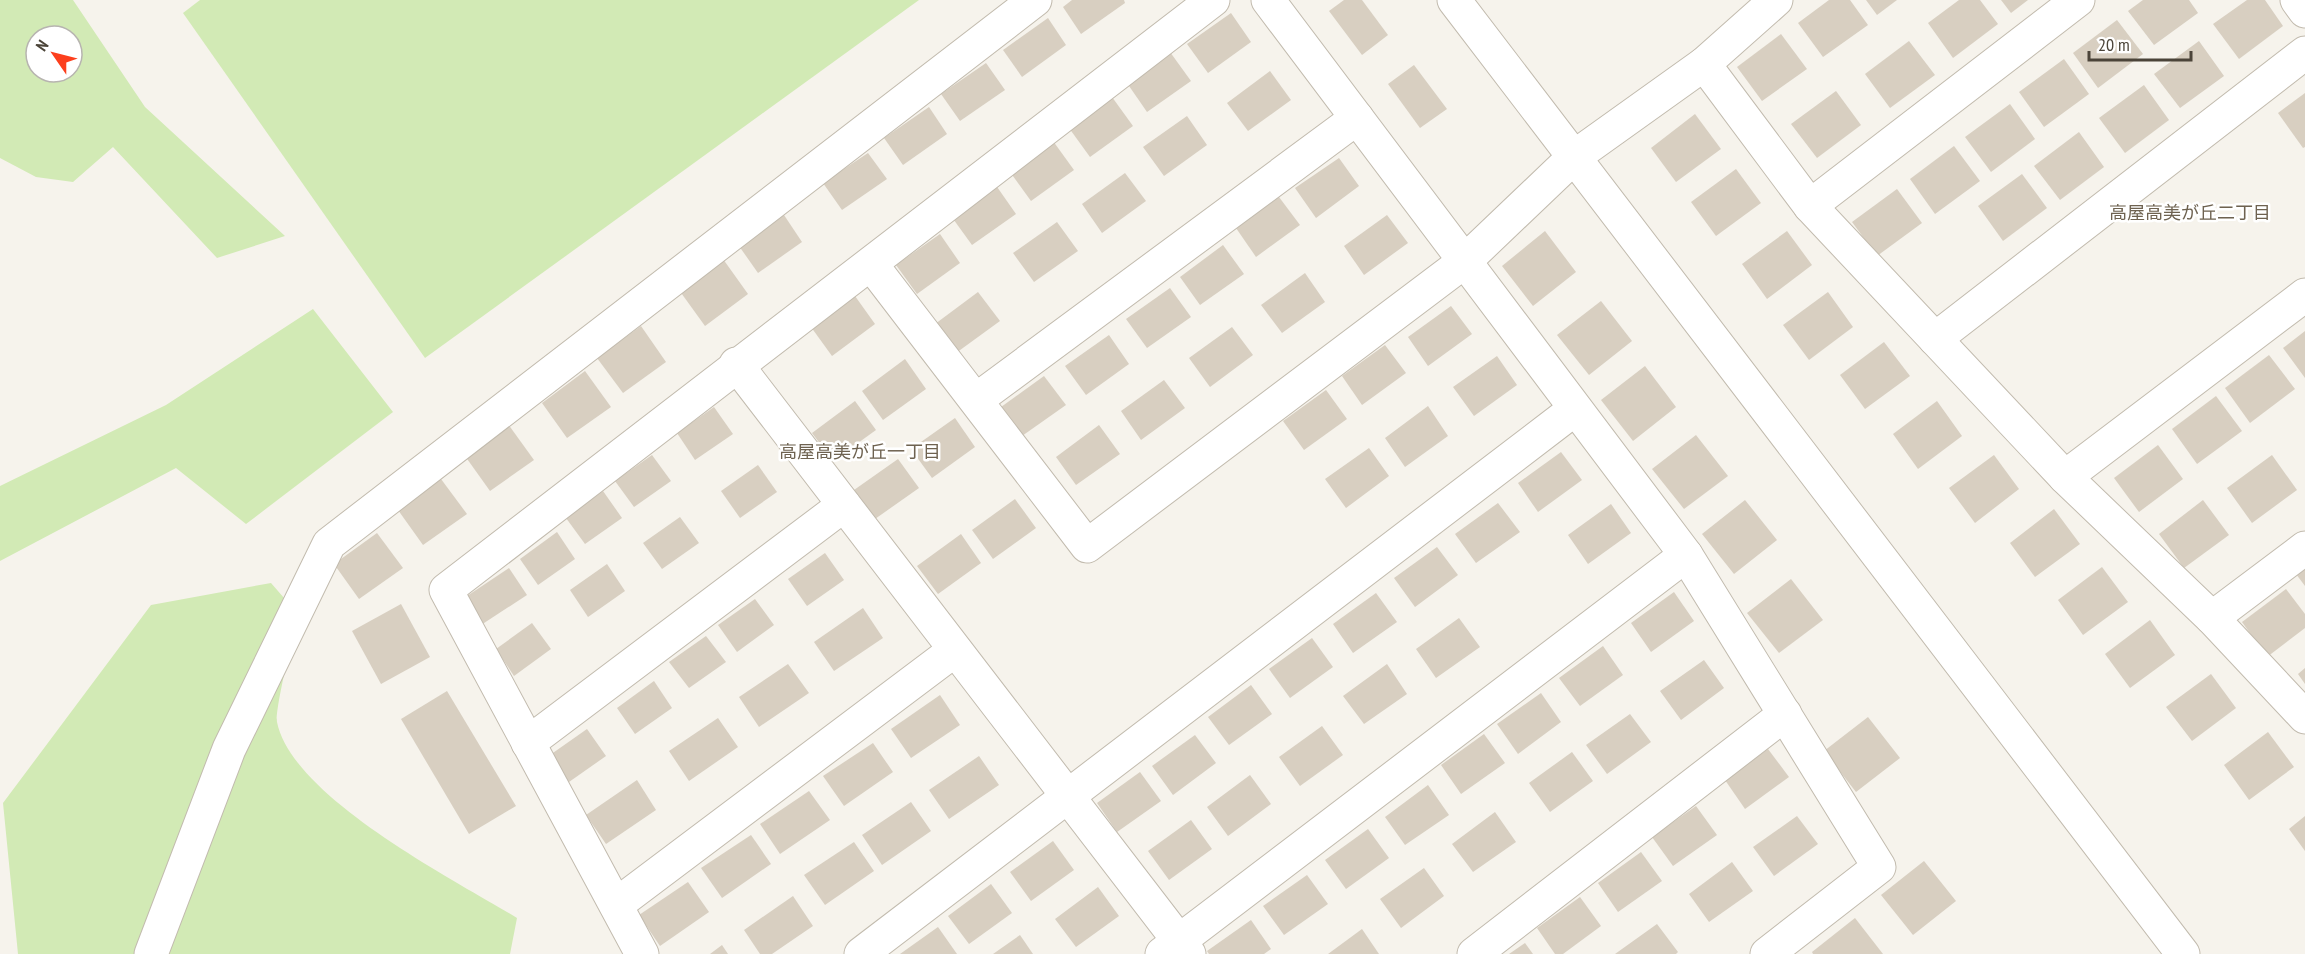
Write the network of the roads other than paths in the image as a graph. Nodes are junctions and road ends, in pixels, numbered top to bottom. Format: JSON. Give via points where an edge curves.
{"nodes":[{"id":1,"x":1035,"y":0,"type":"edge"},
{"id":2,"x":1213,"y":0,"type":"edge"},
{"id":3,"x":1268,"y":0,"type":"edge"},
{"id":4,"x":1454,"y":0,"type":"edge"},
{"id":5,"x":2078,"y":0,"type":"edge"},
{"id":6,"x":2297,"y":0,"type":"edge"},
{"id":7,"x":1763,"y":4,"type":"edge"},
{"id":8,"x":2305,"y":11,"type":"edge"},
{"id":9,"x":2305,"y":53,"type":"edge"},
{"id":10,"x":1704,"y":64,"type":"junction"},
{"id":11,"x":1357,"y":118,"type":"junction"},
{"id":12,"x":1574,"y":157,"type":"junction"},
{"id":13,"x":1810,"y":206,"type":"junction"},
{"id":14,"x":1465,"y":261,"type":"junction"},
{"id":15,"x":871,"y":264,"type":"junction"},
{"id":16,"x":2305,"y":295,"type":"edge"},
{"id":17,"x":1935,"y":339,"type":"junction"},
{"id":18,"x":736,"y":364,"type":"junction"},
{"id":19,"x":976,"y":400,"type":"junction"},
{"id":20,"x":1575,"y":409,"type":"junction"},
{"id":21,"x":2065,"y":477,"type":"junction"},
{"id":22,"x":844,"y":506,"type":"junction"},
{"id":23,"x":2305,"y":548,"type":"edge"},
{"id":24,"x":1686,"y":555,"type":"junction"},
{"id":25,"x":2212,"y":618,"type":"junction"},
{"id":26,"x":955,"y":650,"type":"junction"},
{"id":27,"x":1785,"y":714,"type":"junction"},
{"id":28,"x":2305,"y":717,"type":"edge"},
{"id":29,"x":528,"y":743,"type":"junction"},
{"id":30,"x":1068,"y":796,"type":"junction"},
{"id":31,"x":616,"y":905,"type":"junction"},
{"id":32,"x":1177,"y":950,"type":"edge"},
{"id":33,"x":151,"y":954,"type":"edge"},
{"id":34,"x":642,"y":954,"type":"edge"},
{"id":35,"x":861,"y":954,"type":"edge"},
{"id":36,"x":1474,"y":954,"type":"edge"},
{"id":37,"x":1767,"y":954,"type":"edge"},
{"id":38,"x":2183,"y":954,"type":"edge"}],
"edges":[{"from":1,"to":33,"type":"street","via":[[329,544],[229,749]]},
{"from":2,"to":15,"type":"street"},
{"from":3,"to":11,"type":"street"},
{"from":4,"to":12,"type":"street"},
{"from":5,"to":13,"type":"street"},
{"from":6,"to":8,"type":"street"},
{"from":7,"to":10,"type":"street"},
{"from":9,"to":17,"type":"street"},
{"from":10,"to":12,"type":"street"},
{"from":10,"to":13,"type":"street"},
{"from":11,"to":14,"type":"street"},
{"from":11,"to":19,"type":"street"},
{"from":12,"to":14,"type":"street"},
{"from":12,"to":38,"type":"street"},
{"from":13,"to":17,"type":"street"},
{"from":14,"to":19,"type":"street","via":[[1087,546]]},
{"from":14,"to":20,"type":"street"},
{"from":15,"to":18,"type":"street"},
{"from":15,"to":19,"type":"street"},
{"from":16,"to":21,"type":"street"},
{"from":17,"to":21,"type":"street"},
{"from":18,"to":22,"type":"street"},
{"from":18,"to":29,"type":"street","via":[[446,590]]},
{"from":20,"to":24,"type":"street"},
{"from":20,"to":30,"type":"street"},
{"from":21,"to":25,"type":"street"},
{"from":22,"to":26,"type":"street"},
{"from":22,"to":29,"type":"street"},
{"from":23,"to":25,"type":"street"},
{"from":24,"to":27,"type":"street"},
{"from":24,"to":32,"type":"street"},
{"from":25,"to":28,"type":"street"},
{"from":26,"to":30,"type":"street"},
{"from":26,"to":31,"type":"street"},
{"from":27,"to":36,"type":"street"},
{"from":27,"to":37,"type":"street","via":[[1879,867]]},
{"from":29,"to":31,"type":"street"},
{"from":30,"to":32,"type":"street"},
{"from":30,"to":35,"type":"street"},
{"from":31,"to":34,"type":"street"}]}
